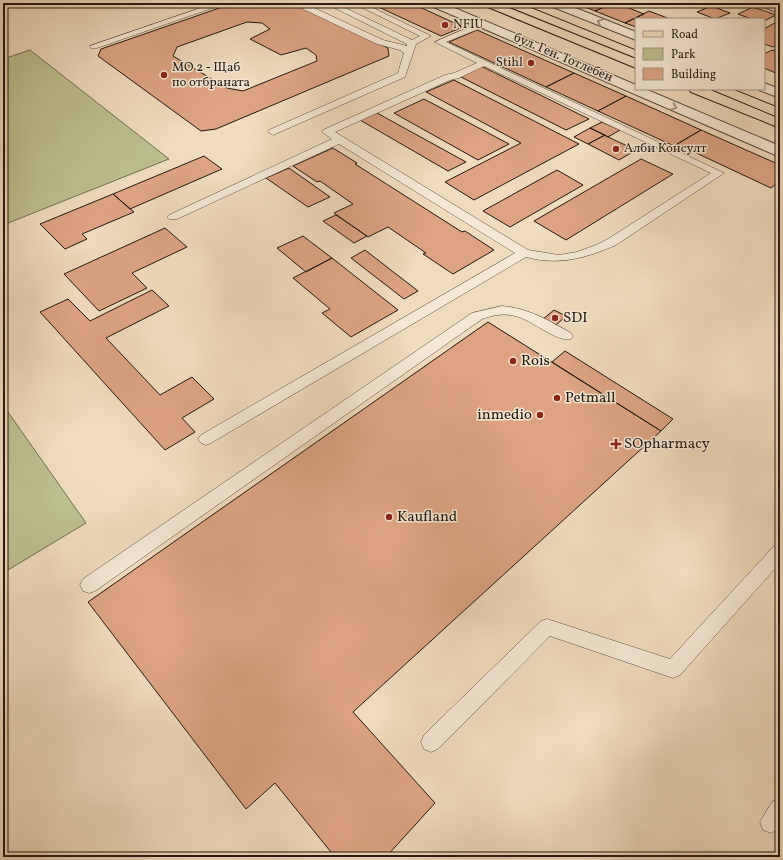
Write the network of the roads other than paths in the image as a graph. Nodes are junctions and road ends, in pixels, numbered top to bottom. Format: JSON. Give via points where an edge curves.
{"nodes":[{"id":1,"x":223,"y":3,"type":"edge"},
{"id":2,"x":305,"y":3,"type":"edge"},
{"id":3,"x":329,"y":3,"type":"edge"},
{"id":4,"x":357,"y":3,"type":"edge"},
{"id":5,"x":433,"y":3,"type":"edge"},
{"id":6,"x":487,"y":3,"type":"edge"},
{"id":7,"x":552,"y":3,"type":"edge"},
{"id":8,"x":761,"y":3,"type":"edge"},
{"id":9,"x":780,"y":9,"type":"edge"},
{"id":10,"x":483,"y":24,"type":"junction"},
{"id":11,"x":635,"y":36,"type":"edge"},
{"id":12,"x":94,"y":46,"type":"dead end"},
{"id":13,"x":410,"y":47,"type":"junction"},
{"id":14,"x":484,"y":63,"type":"junction"},
{"id":15,"x":635,"y":64,"type":"edge"},
{"id":16,"x":765,"y":87,"type":"edge"},
{"id":17,"x":635,"y":90,"type":"edge"},
{"id":18,"x":636,"y":90,"type":"edge"},
{"id":19,"x":698,"y":90,"type":"edge"},
{"id":20,"x":780,"y":94,"type":"edge"},
{"id":21,"x":780,"y":124,"type":"edge"},
{"id":22,"x":273,"y":132,"type":"dead end"},
{"id":23,"x":340,"y":140,"type":"junction"},
{"id":24,"x":780,"y":152,"type":"edge"},
{"id":25,"x":173,"y":217,"type":"dead end"},
{"id":26,"x":524,"y":253,"type":"junction"},
{"id":27,"x":566,"y":336,"type":"dead end"},
{"id":28,"x":206,"y":439,"type":"dead end"},
{"id":29,"x":780,"y":551,"type":"edge"},
{"id":30,"x":89,"y":585,"type":"dead end"},
{"id":31,"x":432,"y":742,"type":"dead end"}],
"edges":[{"from":1,"to":12,"type":"lane"},
{"from":2,"to":13,"type":"lane","via":[[306,7],[380,42]]},
{"from":3,"to":13,"type":"lane"},
{"from":4,"to":13,"type":"lane","via":[[428,36]]},
{"from":5,"to":10,"type":"street","name":"бул. Ген. Тотлебен"},
{"from":6,"to":15,"type":"main road","name":"бул. Ген. Тотлебен"},
{"from":11,"to":7,"type":"street","one_way":true},
{"from":8,"to":9,"type":"street"},
{"from":10,"to":14,"type":"lane","via":[[439,42]]},
{"from":10,"to":17,"type":"street","name":"бул. Ген. Тотлебен","one_way":true},
{"from":13,"to":22,"type":"lane","via":[[402,75]]},
{"from":14,"to":23,"type":"lane","via":[[328,132]]},
{"from":14,"to":26,"type":"lane","via":[[719,173],[612,242],[594,250],[555,260]]},
{"from":16,"to":20,"type":"street"},
{"from":18,"to":24,"type":"street","name":"бул. Ген. Тотлебен","one_way":true},
{"from":19,"to":21,"type":"main road"},
{"from":23,"to":25,"type":"lane"},
{"from":23,"to":26,"type":"lane"},
{"from":26,"to":28,"type":"lane"},
{"from":27,"to":30,"type":"lane","via":[[516,310],[495,310],[477,316]]},
{"from":29,"to":31,"type":"lane","via":[[673,668],[547,627]]}]}
